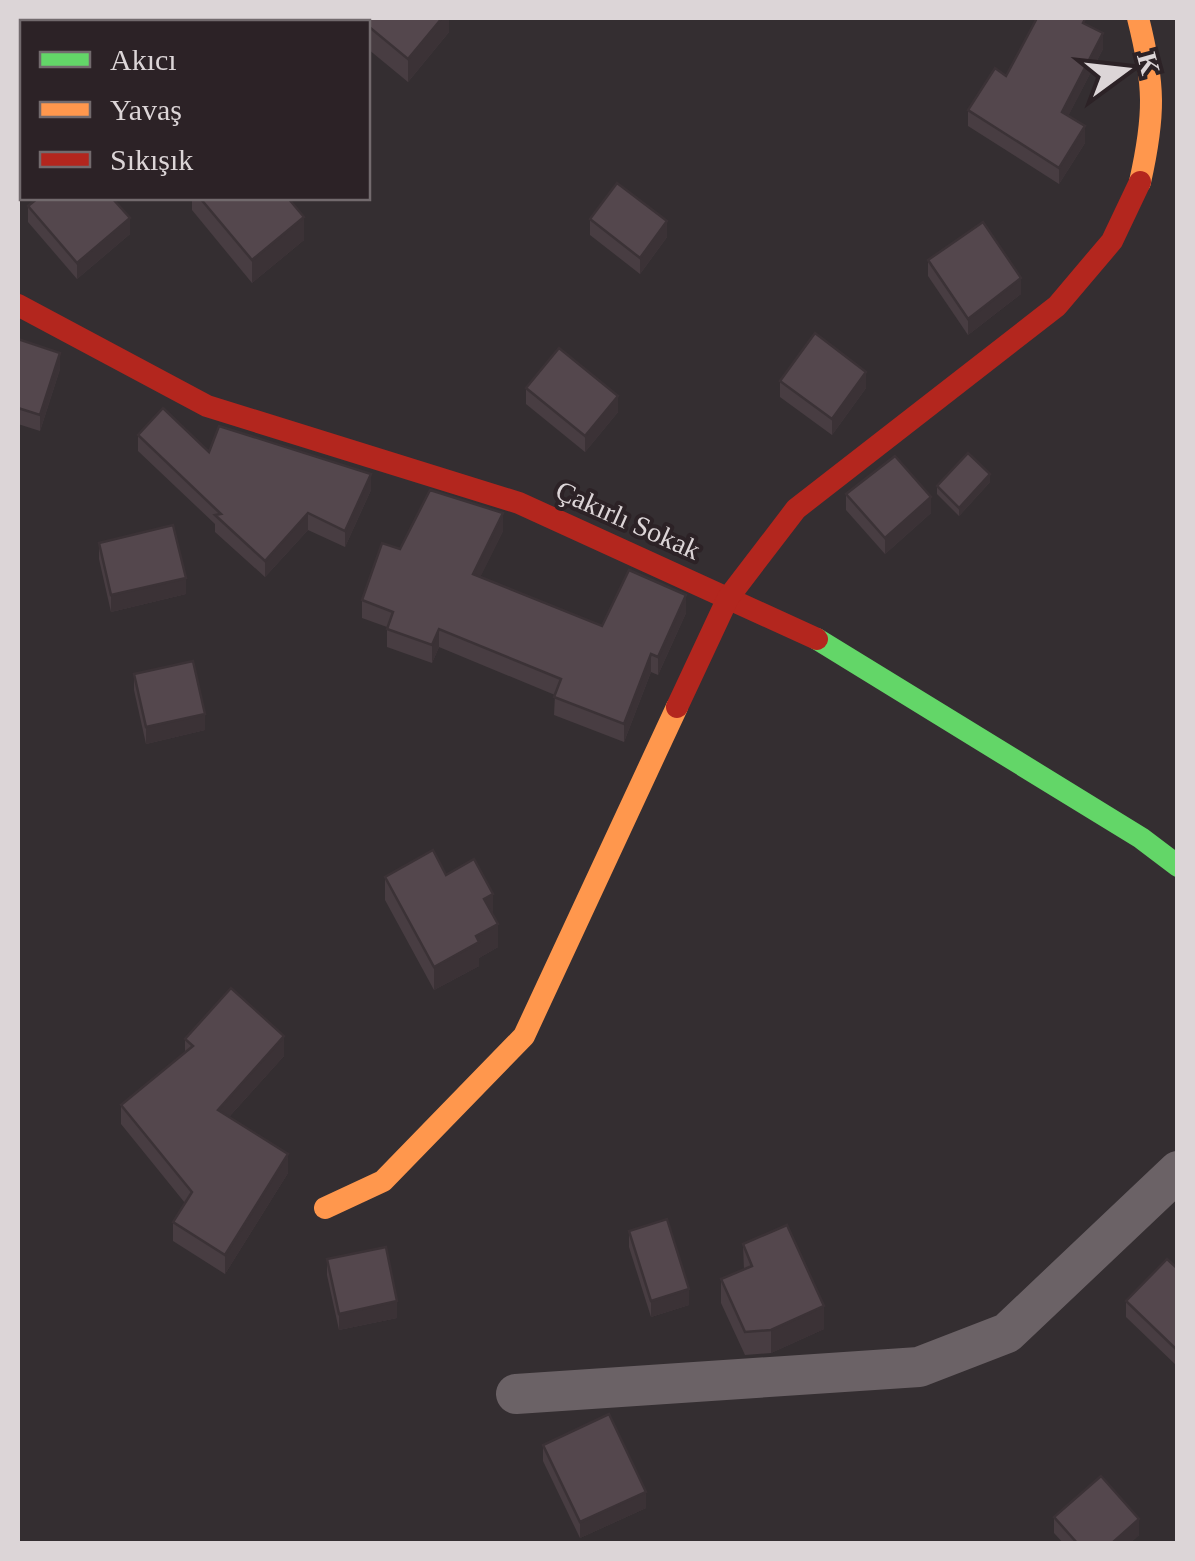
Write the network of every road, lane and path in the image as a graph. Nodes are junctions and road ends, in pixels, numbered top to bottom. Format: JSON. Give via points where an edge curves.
{"nodes":[{"id":1,"x":1138,"y":18,"type":"edge"},
{"id":2,"x":18,"y":305,"type":"edge"},
{"id":3,"x":728,"y":598,"type":"junction"},
{"id":4,"x":1178,"y":866,"type":"edge"},
{"id":5,"x":1178,"y":1171,"type":"edge"},
{"id":6,"x":325,"y":1208,"type":"dead end"},
{"id":7,"x":516,"y":1394,"type":"dead end"}],
"edges":[{"from":1,"to":3,"type":"street","via":[[1154,123],[1139,187],[1112,241],[1056,306],[796,509]]},
{"from":2,"to":3,"type":"street","name":"Çakırlı Sokak","via":[[207,406],[519,503]]},
{"from":3,"to":4,"type":"street","name":"Çakırlı Sokak","via":[[816,638]]},
{"from":3,"to":6,"type":"street","via":[[524,1036],[383,1182]]},
{"from":5,"to":7,"type":"street","via":[[1006,1333],[919,1366]]}]}
